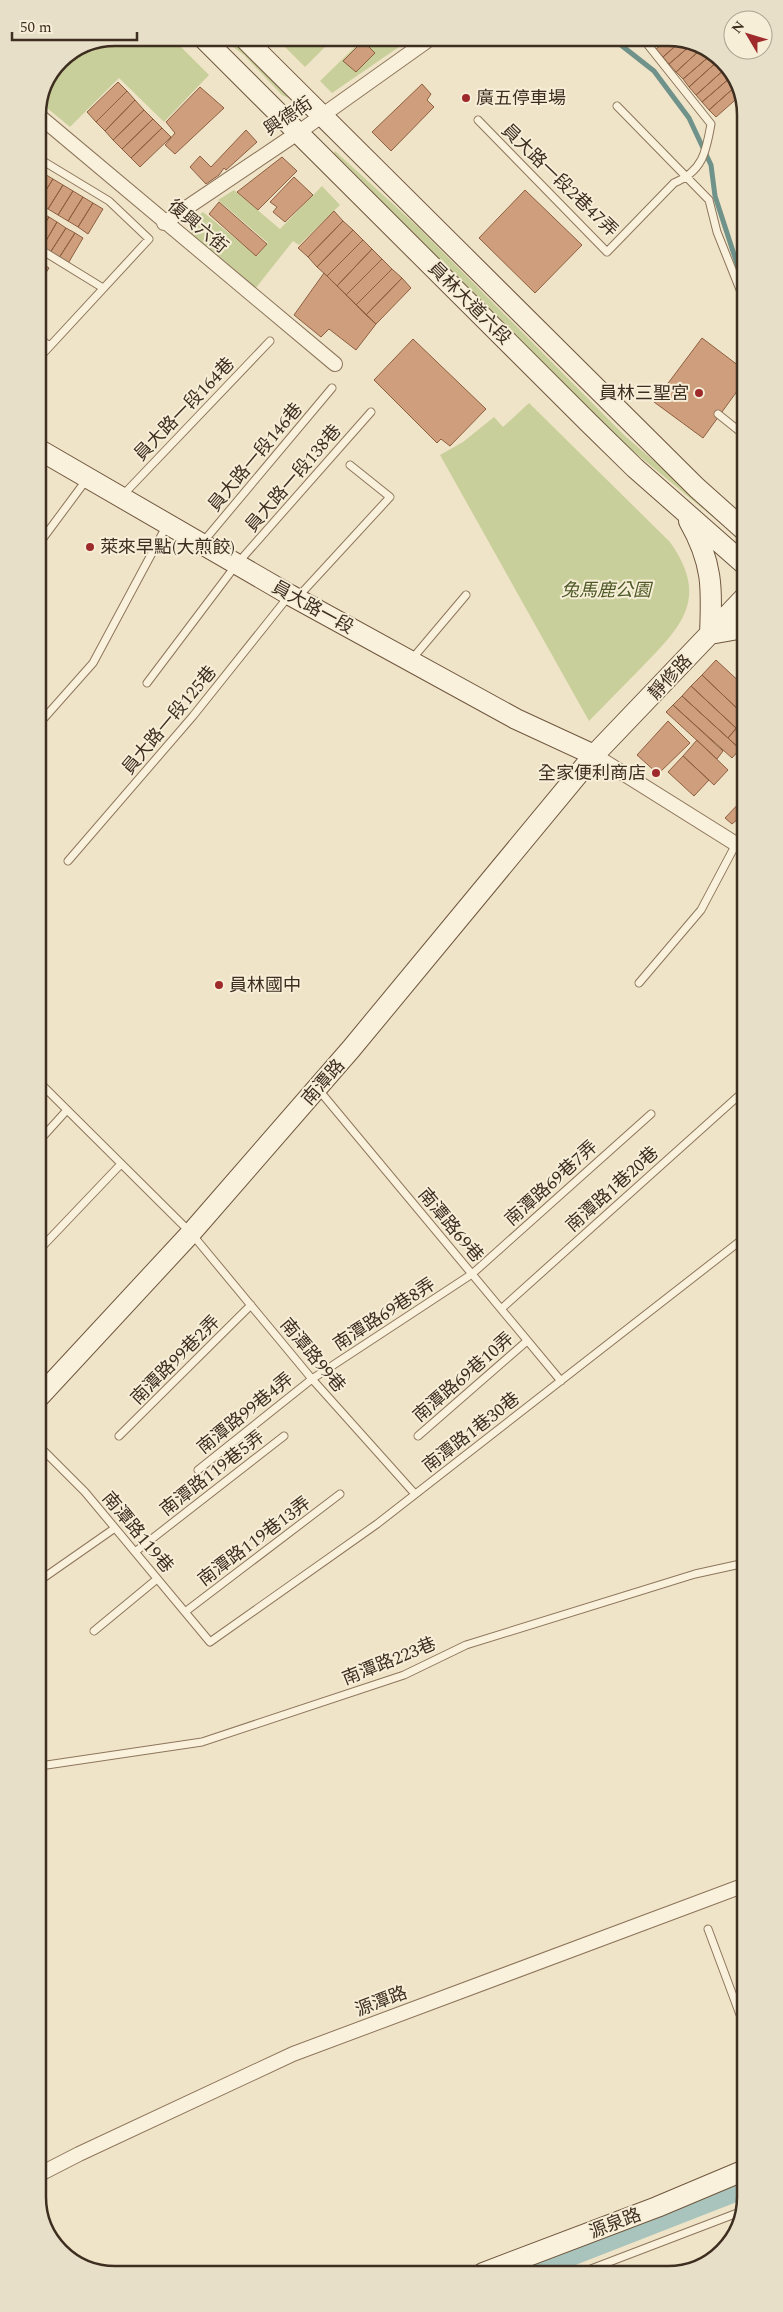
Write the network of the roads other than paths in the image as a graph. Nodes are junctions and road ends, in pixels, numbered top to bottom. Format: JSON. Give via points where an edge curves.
{"nodes":[{"id":1,"x":210,"y":46,"type":"edge"},
{"id":2,"x":252,"y":46,"type":"edge"},
{"id":3,"x":420,"y":46,"type":"edge"},
{"id":4,"x":649,"y":46,"type":"edge"},
{"id":5,"x":617,"y":106,"type":"dead end"},
{"id":6,"x":322,"y":116,"type":"junction"},
{"id":7,"x":478,"y":120,"type":"dead end"},
{"id":8,"x":46,"y":122,"type":"edge"},
{"id":9,"x":299,"y":132,"type":"junction"},
{"id":10,"x":46,"y":163,"type":"edge"},
{"id":11,"x":688,"y":177,"type":"junction"},
{"id":12,"x":164,"y":223,"type":"junction"},
{"id":13,"x":46,"y":253,"type":"edge"},
{"id":14,"x":737,"y":282,"type":"edge"},
{"id":15,"x":103,"y":288,"type":"junction"},
{"id":16,"x":270,"y":341,"type":"dead end"},
{"id":17,"x":46,"y":343,"type":"edge"},
{"id":18,"x":50,"y":346,"type":"junction"},
{"id":19,"x":46,"y":350,"type":"edge"},
{"id":20,"x":335,"y":364,"type":"dead end"},
{"id":21,"x":332,"y":388,"type":"dead end"},
{"id":22,"x":371,"y":412,"type":"dead end"},
{"id":23,"x":718,"y":414,"type":"dead end"},
{"id":24,"x":737,"y":429,"type":"edge"},
{"id":25,"x":46,"y":454,"type":"edge"},
{"id":26,"x":350,"y":465,"type":"dead end"},
{"id":27,"x":87,"y":478,"type":"junction"},
{"id":28,"x":120,"y":498,"type":"junction"},
{"id":29,"x":682,"y":509,"type":"junction"},
{"id":30,"x":737,"y":523,"type":"edge"},
{"id":31,"x":167,"y":525,"type":"junction"},
{"id":32,"x":46,"y":534,"type":"edge"},
{"id":33,"x":201,"y":544,"type":"junction"},
{"id":34,"x":737,"y":557,"type":"edge"},
{"id":35,"x":236,"y":565,"type":"junction"},
{"id":36,"x":466,"y":595,"type":"dead end"},
{"id":37,"x":293,"y":596,"type":"junction"},
{"id":38,"x":737,"y":605,"type":"edge"},
{"id":39,"x":737,"y":629,"type":"edge"},
{"id":40,"x":710,"y":634,"type":"junction"},
{"id":41,"x":410,"y":661,"type":"junction"},
{"id":42,"x":147,"y":682,"type":"dead end"},
{"id":43,"x":46,"y":716,"type":"edge"},
{"id":44,"x":594,"y":755,"type":"junction"},
{"id":45,"x":737,"y":845,"type":"edge"},
{"id":46,"x":737,"y":852,"type":"edge"},
{"id":47,"x":68,"y":861,"type":"dead end"},
{"id":48,"x":639,"y":983,"type":"dead end"},
{"id":49,"x":318,"y":1088,"type":"junction"},
{"id":50,"x":46,"y":1089,"type":"edge"},
{"id":51,"x":737,"y":1097,"type":"edge"},
{"id":52,"x":66,"y":1110,"type":"junction"},
{"id":53,"x":651,"y":1114,"type":"dead end"},
{"id":54,"x":46,"y":1133,"type":"edge"},
{"id":55,"x":121,"y":1164,"type":"junction"},
{"id":56,"x":191,"y":1233,"type":"junction"},
{"id":57,"x":46,"y":1243,"type":"edge"},
{"id":58,"x":737,"y":1243,"type":"edge"},
{"id":59,"x":472,"y":1274,"type":"junction"},
{"id":60,"x":251,"y":1305,"type":"junction"},
{"id":61,"x":501,"y":1309,"type":"junction"},
{"id":62,"x":527,"y":1341,"type":"junction"},
{"id":63,"x":312,"y":1379,"type":"junction"},
{"id":64,"x":561,"y":1381,"type":"junction"},
{"id":65,"x":46,"y":1389,"type":"edge"},
{"id":66,"x":119,"y":1436,"type":"dead end"},
{"id":67,"x":284,"y":1436,"type":"dead end"},
{"id":68,"x":418,"y":1436,"type":"dead end"},
{"id":69,"x":46,"y":1453,"type":"edge"},
{"id":70,"x":198,"y":1470,"type":"dead end"},
{"id":71,"x":340,"y":1494,"type":"dead end"},
{"id":72,"x":415,"y":1494,"type":"junction"},
{"id":73,"x":115,"y":1528,"type":"junction"},
{"id":74,"x":135,"y":1552,"type":"junction"},
{"id":75,"x":737,"y":1566,"type":"edge"},
{"id":76,"x":46,"y":1576,"type":"edge"},
{"id":77,"x":157,"y":1579,"type":"junction"},
{"id":78,"x":185,"y":1612,"type":"junction"},
{"id":79,"x":94,"y":1631,"type":"dead end"},
{"id":80,"x":210,"y":1642,"type":"joint"},
{"id":81,"x":46,"y":1765,"type":"edge"},
{"id":82,"x":737,"y":1888,"type":"edge"},
{"id":83,"x":708,"y":1929,"type":"dead end"},
{"id":84,"x":737,"y":2007,"type":"edge"},
{"id":85,"x":46,"y":2171,"type":"edge"},
{"id":86,"x":737,"y":2174,"type":"edge"},
{"id":87,"x":734,"y":2214,"type":"edge"},
{"id":88,"x":501,"y":2266,"type":"edge"},
{"id":89,"x":599,"y":2266,"type":"edge"}],
"edges":[{"from":1,"to":9,"type":"street","name":"員林大道六段"},
{"from":2,"to":6,"type":"street","name":"員林大道六段"},
{"from":3,"to":6,"type":"street","name":"興德街"},
{"from":4,"to":11,"type":"lane","via":[[711,124],[705,156]]},
{"from":5,"to":11,"type":"lane"},
{"from":6,"to":9,"type":"street","name":"興德街"},
{"from":6,"to":30,"type":"street","name":"員林大道六段","via":[[697,488]]},
{"from":7,"to":11,"type":"lane","name":"員大路一段2巷47弄","via":[[608,252],[674,183]]},
{"from":8,"to":12,"type":"street","name":"復興六街"},
{"from":9,"to":12,"type":"street","name":"興德街"},
{"from":9,"to":29,"type":"street","name":"員林大道六段","via":[[589,423]]},
{"from":10,"to":15,"type":"lane","via":[[109,200],[149,238]]},
{"from":11,"to":14,"type":"lane","via":[[709,200],[717,232]]},
{"from":12,"to":20,"type":"street","name":"復興六街"},
{"from":13,"to":15,"type":"lane"},
{"from":15,"to":18,"type":"lane"},
{"from":16,"to":28,"type":"lane","name":"員大路一段164巷"},
{"from":17,"to":18,"type":"lane"},
{"from":18,"to":19,"type":"lane"},
{"from":21,"to":33,"type":"lane","name":"員大路一段146巷"},
{"from":22,"to":35,"type":"lane","name":"員大路一段138巷"},
{"from":23,"to":24,"type":"lane"},
{"from":25,"to":27,"type":"street","name":"員大路一段"},
{"from":26,"to":37,"type":"lane","name":"員大路一段125巷","via":[[390,497]]},
{"from":27,"to":28,"type":"street","name":"員大路一段"},
{"from":27,"to":32,"type":"lane"},
{"from":28,"to":31,"type":"street","name":"員大路一段"},
{"from":29,"to":34,"type":"street","name":"員林大道六段"},
{"from":29,"to":40,"type":"street","via":[[708,561],[712,589]]},
{"from":31,"to":33,"type":"street","name":"員大路一段"},
{"from":31,"to":43,"type":"lane","via":[[93,663]]},
{"from":33,"to":35,"type":"street","name":"員大路一段"},
{"from":35,"to":37,"type":"street","name":"員大路一段"},
{"from":35,"to":42,"type":"lane","name":"員大路一段138巷"},
{"from":36,"to":41,"type":"lane"},
{"from":37,"to":41,"type":"street","name":"員大路一段"},
{"from":37,"to":47,"type":"lane","name":"員大路一段125巷"},
{"from":38,"to":40,"type":"street","name":"靜修路"},
{"from":39,"to":40,"type":"street"},
{"from":40,"to":44,"type":"street","name":"靜修路"},
{"from":41,"to":44,"type":"street","name":"員大路一段","via":[[516,719]]},
{"from":44,"to":45,"type":"street"},
{"from":44,"to":49,"type":"street","name":"南潭路"},
{"from":46,"to":48,"type":"lane","via":[[701,910]]},
{"from":49,"to":56,"type":"street","name":"南潭路"},
{"from":49,"to":59,"type":"lane","name":"南潭路69巷"},
{"from":50,"to":52,"type":"lane","name":"南潭路99巷"},
{"from":51,"to":61,"type":"lane","name":"南潭路1巷20巷"},
{"from":52,"to":54,"type":"lane"},
{"from":52,"to":55,"type":"lane","name":"南潭路99巷"},
{"from":53,"to":59,"type":"lane","name":"南潭路69巷7弄"},
{"from":55,"to":56,"type":"lane","name":"南潭路99巷"},
{"from":55,"to":57,"type":"lane"},
{"from":56,"to":60,"type":"lane","name":"南潭路99巷"},
{"from":56,"to":65,"type":"street","name":"南潭路"},
{"from":58,"to":64,"type":"lane","name":"南潭路1巷30巷"},
{"from":59,"to":61,"type":"lane","name":"南潭路69巷"},
{"from":59,"to":63,"type":"lane","name":"南潭路69巷8弄"},
{"from":60,"to":63,"type":"lane","name":"南潭路99巷"},
{"from":60,"to":66,"type":"lane","name":"南潭路99巷2弄"},
{"from":61,"to":62,"type":"lane","name":"南潭路69巷"},
{"from":62,"to":64,"type":"lane","name":"南潭路69巷"},
{"from":62,"to":68,"type":"lane","name":"南潭路69巷10弄"},
{"from":63,"to":70,"type":"lane","name":"南潭路99巷4弄"},
{"from":63,"to":72,"type":"lane","name":"南潭路99巷"},
{"from":64,"to":72,"type":"lane","name":"南潭路1巷30巷"},
{"from":67,"to":74,"type":"lane","name":"南潭路119巷5弄"},
{"from":69,"to":73,"type":"lane","name":"南潭路119巷"},
{"from":71,"to":78,"type":"lane","name":"南潭路119巷13弄"},
{"from":72,"to":80,"type":"lane","name":"南潭路1巷30巷"},
{"from":73,"to":74,"type":"lane","name":"南潭路119巷"},
{"from":73,"to":76,"type":"lane"},
{"from":74,"to":77,"type":"lane","name":"南潭路119巷"},
{"from":75,"to":81,"type":"lane","name":"南潭路223巷","via":[[695,1574],[466,1645],[404,1675],[202,1742]]},
{"from":77,"to":78,"type":"lane","name":"南潭路119巷"},
{"from":77,"to":79,"type":"lane"},
{"from":78,"to":80,"type":"lane","name":"南潭路119巷"},
{"from":82,"to":85,"type":"street","name":"源潭路","via":[[293,2054]]},
{"from":83,"to":84,"type":"lane"},
{"from":86,"to":88,"type":"street","name":"源泉路"},
{"from":87,"to":89,"type":"lane"}]}
